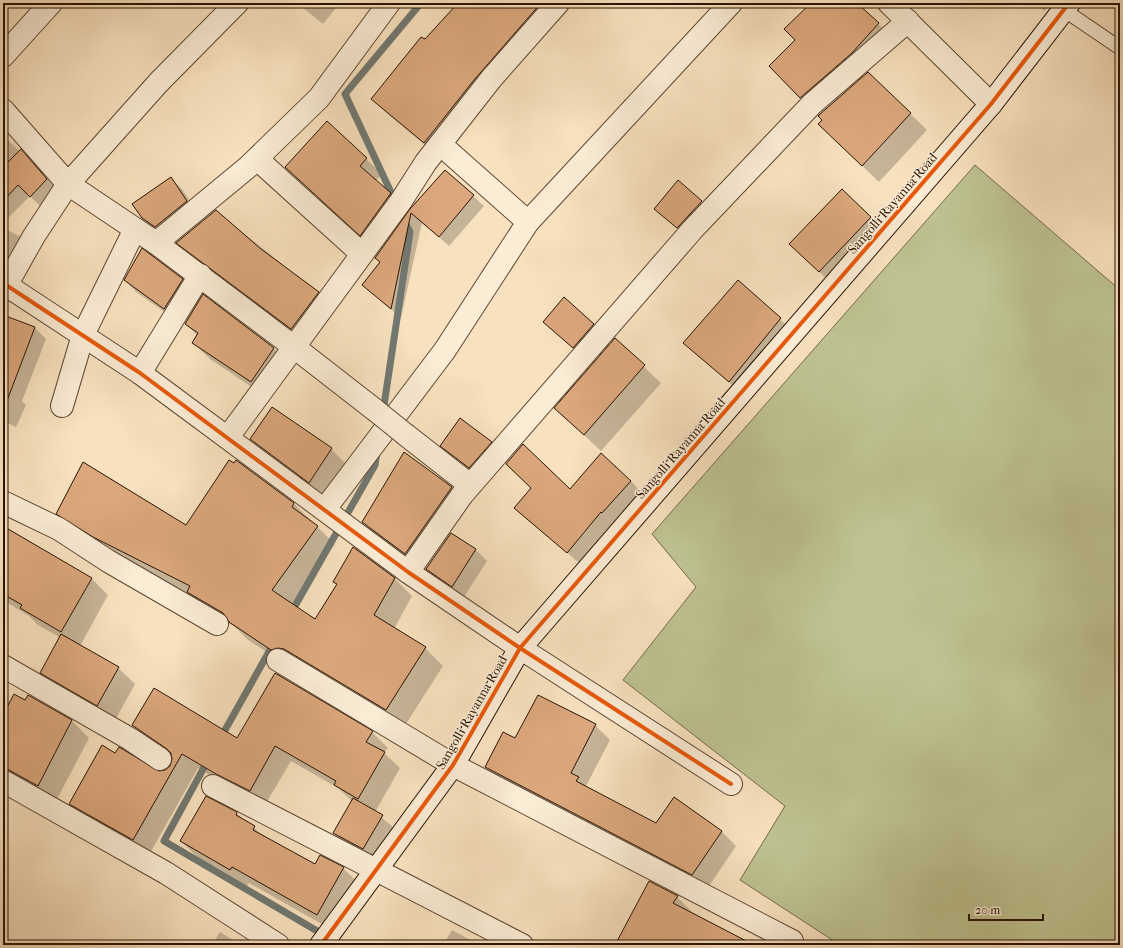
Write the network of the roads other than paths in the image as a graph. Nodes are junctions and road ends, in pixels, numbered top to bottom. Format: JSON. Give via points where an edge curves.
{"nodes":[{"id":1,"x":51,"y":3,"type":"edge"},
{"id":2,"x":237,"y":3,"type":"edge"},
{"id":3,"x":389,"y":3,"type":"edge"},
{"id":4,"x":558,"y":3,"type":"edge"},
{"id":5,"x":731,"y":3,"type":"edge"},
{"id":6,"x":889,"y":3,"type":"edge"},
{"id":7,"x":1067,"y":6,"type":"edge"},
{"id":8,"x":908,"y":21,"type":"junction"},
{"id":9,"x":1120,"y":48,"type":"edge"},
{"id":10,"x":3,"y":56,"type":"edge"},
{"id":11,"x":991,"y":104,"type":"junction"},
{"id":12,"x":3,"y":110,"type":"edge"},
{"id":13,"x":440,"y":144,"type":"junction"},
{"id":14,"x":257,"y":159,"type":"junction"},
{"id":15,"x":68,"y":184,"type":"junction"},
{"id":16,"x":528,"y":222,"type":"junction"},
{"id":17,"x":135,"y":229,"type":"junction"},
{"id":18,"x":156,"y":243,"type":"junction"},
{"id":19,"x":362,"y":254,"type":"junction"},
{"id":20,"x":200,"y":275,"type":"junction"},
{"id":21,"x":4,"y":287,"type":"edge"},
{"id":22,"x":83,"y":335,"type":"junction"},
{"id":23,"x":294,"y":347,"type":"junction"},
{"id":24,"x":140,"y":373,"type":"junction"},
{"id":25,"x":62,"y":406,"type":"dead end"},
{"id":26,"x":390,"y":423,"type":"junction"},
{"id":27,"x":228,"y":436,"type":"junction"},
{"id":28,"x":470,"y":484,"type":"junction"},
{"id":29,"x":3,"y":502,"type":"edge"},
{"id":30,"x":325,"y":509,"type":"junction"},
{"id":31,"x":408,"y":572,"type":"junction"},
{"id":32,"x":218,"y":624,"type":"dead end"},
{"id":33,"x":520,"y":648,"type":"junction"},
{"id":34,"x":278,"y":660,"type":"dead end"},
{"id":35,"x":3,"y":666,"type":"edge"},
{"id":36,"x":160,"y":759,"type":"dead end"},
{"id":37,"x":453,"y":765,"type":"junction"},
{"id":38,"x":3,"y":781,"type":"edge"},
{"id":39,"x":731,"y":784,"type":"dead end"},
{"id":40,"x":213,"y":786,"type":"dead end"},
{"id":41,"x":376,"y":871,"type":"junction"},
{"id":42,"x":792,"y":941,"type":"dead end"},
{"id":43,"x":278,"y":945,"type":"edge"},
{"id":44,"x":321,"y":945,"type":"edge"},
{"id":45,"x":522,"y":945,"type":"edge"}],
"edges":[{"from":1,"to":10,"type":"street"},
{"from":2,"to":15,"type":"street","via":[[159,82]]},
{"from":3,"to":14,"type":"street","via":[[319,98]]},
{"from":4,"to":13,"type":"street"},
{"from":5,"to":16,"type":"street"},
{"from":6,"to":8,"type":"street"},
{"from":7,"to":9,"type":"lane"},
{"from":7,"to":11,"type":"street","name":"Sangolli Rayanna Road"},
{"from":8,"to":11,"type":"street"},
{"from":8,"to":28,"type":"street","via":[[812,104],[693,229]]},
{"from":11,"to":33,"type":"street","name":"Sangolli Rayanna Road"},
{"from":12,"to":15,"type":"street"},
{"from":13,"to":16,"type":"street"},
{"from":13,"to":19,"type":"street"},
{"from":14,"to":18,"type":"street"},
{"from":14,"to":19,"type":"street"},
{"from":15,"to":17,"type":"street"},
{"from":15,"to":21,"type":"street"},
{"from":16,"to":26,"type":"street","via":[[445,350]]},
{"from":17,"to":18,"type":"street"},
{"from":17,"to":22,"type":"street"},
{"from":18,"to":20,"type":"street"},
{"from":19,"to":23,"type":"street"},
{"from":20,"to":23,"type":"street"},
{"from":20,"to":24,"type":"street"},
{"from":21,"to":22,"type":"street"},
{"from":22,"to":24,"type":"street"},
{"from":22,"to":25,"type":"street"},
{"from":23,"to":26,"type":"street"},
{"from":23,"to":27,"type":"street"},
{"from":24,"to":27,"type":"street"},
{"from":26,"to":28,"type":"street"},
{"from":26,"to":30,"type":"street"},
{"from":27,"to":30,"type":"street"},
{"from":28,"to":31,"type":"street"},
{"from":29,"to":32,"type":"street","via":[[59,529],[108,561]]},
{"from":30,"to":31,"type":"street"},
{"from":31,"to":33,"type":"street"},
{"from":33,"to":37,"type":"street","name":"Sangolli Rayanna Road"},
{"from":33,"to":39,"type":"street"},
{"from":34,"to":37,"type":"street"},
{"from":35,"to":36,"type":"street"},
{"from":37,"to":41,"type":"street","name":"Sangolli Rayanna Road"},
{"from":37,"to":42,"type":"street"},
{"from":38,"to":43,"type":"street","via":[[166,872]]},
{"from":40,"to":41,"type":"street"},
{"from":41,"to":44,"type":"street","name":"Sangolli Rayanna Road"},
{"from":41,"to":45,"type":"street"}]}
